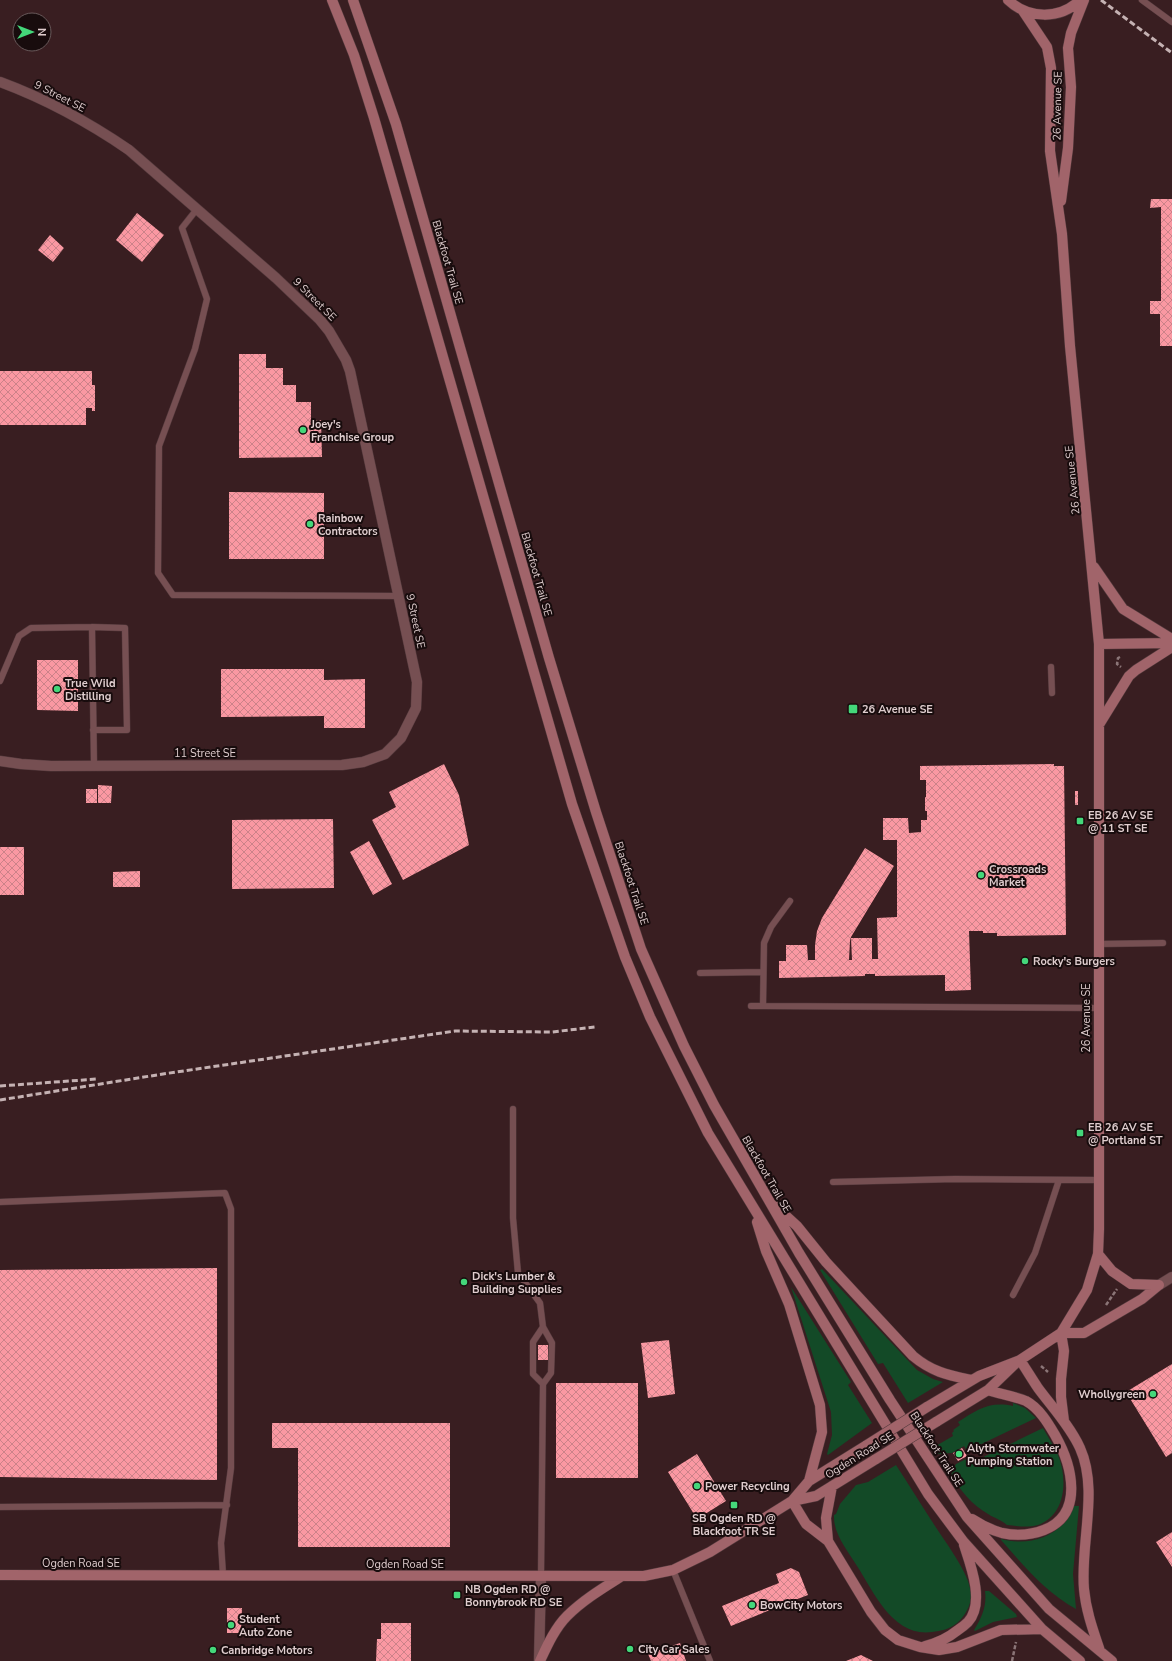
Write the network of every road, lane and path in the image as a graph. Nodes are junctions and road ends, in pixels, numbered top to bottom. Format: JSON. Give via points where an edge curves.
{"nodes":[{"id":1,"x":332,"y":0,"type":"edge"},
{"id":2,"x":353,"y":0,"type":"edge"},
{"id":3,"x":1008,"y":0,"type":"edge"},
{"id":4,"x":1080,"y":0,"type":"edge"},
{"id":5,"x":1084,"y":0,"type":"edge"},
{"id":6,"x":1142,"y":0,"type":"edge"},
{"id":7,"x":1023,"y":11,"type":"junction"},
{"id":8,"x":1172,"y":22,"type":"edge"},
{"id":9,"x":1,"y":84,"type":"edge"},
{"id":10,"x":197,"y":209,"type":"junction"},
{"id":11,"x":1060,"y":215,"type":"junction"},
{"id":12,"x":1093,"y":565,"type":"junction"},
{"id":13,"x":399,"y":596,"type":"junction"},
{"id":14,"x":92,"y":627,"type":"junction"},
{"id":15,"x":1172,"y":639,"type":"edge"},
{"id":16,"x":1172,"y":643,"type":"edge"},
{"id":17,"x":1099,"y":644,"type":"junction"},
{"id":18,"x":1172,"y":647,"type":"edge"},
{"id":19,"x":1120,"y":657,"type":"dead end"},
{"id":20,"x":1051,"y":667,"type":"dead end"},
{"id":21,"x":1124,"y":670,"type":"dead end"},
{"id":22,"x":0,"y":681,"type":"edge"},
{"id":23,"x":1052,"y":693,"type":"dead end"},
{"id":24,"x":1100,"y":723,"type":"junction"},
{"id":25,"x":93,"y":730,"type":"junction"},
{"id":26,"x":401,"y":738,"type":"joint"},
{"id":27,"x":0,"y":761,"type":"edge"},
{"id":28,"x":94,"y":765,"type":"junction"},
{"id":29,"x":790,"y":901,"type":"dead end"},
{"id":30,"x":1163,"y":943,"type":"dead end"},
{"id":31,"x":1099,"y":944,"type":"junction"},
{"id":32,"x":763,"y":972,"type":"junction"},
{"id":33,"x":700,"y":973,"type":"dead end"},
{"id":34,"x":751,"y":1006,"type":"dead end"},
{"id":35,"x":763,"y":1006,"type":"junction"},
{"id":36,"x":1098,"y":1008,"type":"junction"},
{"id":37,"x":513,"y":1109,"type":"dead end"},
{"id":38,"x":1059,"y":1180,"type":"junction"},
{"id":39,"x":1099,"y":1180,"type":"junction"},
{"id":40,"x":833,"y":1182,"type":"dead end"},
{"id":41,"x":767,"y":1199,"type":"junction"},
{"id":42,"x":0,"y":1202,"type":"edge"},
{"id":43,"x":753,"y":1208,"type":"junction"},
{"id":44,"x":1098,"y":1254,"type":"junction"},
{"id":45,"x":1172,"y":1277,"type":"edge"},
{"id":46,"x":1159,"y":1285,"type":"junction"},
{"id":47,"x":1117,"y":1289,"type":"dead end"},
{"id":48,"x":1012,"y":1295,"type":"dead end"},
{"id":49,"x":1104,"y":1308,"type":"dead end"},
{"id":50,"x":543,"y":1327,"type":"junction"},
{"id":51,"x":1061,"y":1333,"type":"junction"},
{"id":52,"x":1020,"y":1360,"type":"junction"},
{"id":53,"x":1041,"y":1366,"type":"dead end"},
{"id":54,"x":1048,"y":1372,"type":"dead end"},
{"id":55,"x":971,"y":1380,"type":"junction"},
{"id":56,"x":543,"y":1384,"type":"junction"},
{"id":57,"x":988,"y":1390,"type":"junction"},
{"id":58,"x":927,"y":1407,"type":"joint"},
{"id":59,"x":936,"y":1422,"type":"joint"},
{"id":60,"x":1065,"y":1423,"type":"junction"},
{"id":61,"x":809,"y":1481,"type":"junction"},
{"id":62,"x":832,"y":1486,"type":"junction"},
{"id":63,"x":792,"y":1501,"type":"junction"},
{"id":64,"x":227,"y":1506,"type":"junction"},
{"id":65,"x":0,"y":1507,"type":"edge"},
{"id":66,"x":967,"y":1517,"type":"junction"},
{"id":67,"x":828,"y":1541,"type":"junction"},
{"id":68,"x":963,"y":1541,"type":"junction"},
{"id":69,"x":673,"y":1570,"type":"junction"},
{"id":70,"x":0,"y":1575,"type":"edge"},
{"id":71,"x":223,"y":1575,"type":"junction"},
{"id":72,"x":541,"y":1576,"type":"junction"},
{"id":73,"x":622,"y":1576,"type":"junction"},
{"id":74,"x":1042,"y":1629,"type":"junction"},
{"id":75,"x":1017,"y":1639,"type":"dead end"},
{"id":76,"x":920,"y":1647,"type":"junction"},
{"id":77,"x":1100,"y":1651,"type":"junction"},
{"id":78,"x":540,"y":1661,"type":"edge"},
{"id":79,"x":710,"y":1661,"type":"edge"},
{"id":80,"x":1012,"y":1661,"type":"edge"},
{"id":81,"x":1080,"y":1661,"type":"edge"},
{"id":82,"x":1112,"y":1661,"type":"edge"}],
"edges":[{"from":1,"to":43,"type":"main road","via":[[354,55],[374,118],[572,804],[625,956],[650,1017],[708,1133]]},
{"from":2,"to":41,"type":"main road","name":"Blackfoot Trail SE","via":[[396,124],[549,658],[641,949],[684,1046]]},
{"from":3,"to":7,"type":"main road"},
{"from":4,"to":7,"type":"main road","via":[[1064,12],[1050,15],[1036,15]]},
{"from":5,"to":11,"type":"main road","name":"26 Avenue SE","via":[[1068,48],[1072,87]]},
{"from":6,"to":8,"type":"lane"},
{"from":7,"to":11,"type":"main road","name":"26 Avenue SE","via":[[1046,47],[1051,68],[1050,151]]},
{"from":9,"to":10,"type":"street","name":"9 Street SE","via":[[45,100],[103,132],[129,150]]},
{"from":10,"to":13,"type":"street","name":"9 Street SE","via":[[320,320],[346,360]]},
{"from":10,"to":13,"type":"lane","via":[[182,228],[207,299],[195,349],[159,446],[158,573],[173,595]]},
{"from":11,"to":12,"type":"main road","name":"26 Avenue SE","via":[[1071,354]]},
{"from":12,"to":15,"type":"main road","via":[[1123,609]]},
{"from":12,"to":17,"type":"main road","name":"26 Avenue SE"},
{"from":13,"to":26,"type":"street","name":"9 Street SE","via":[[417,682],[416,708]]},
{"from":14,"to":22,"type":"lane","via":[[31,628],[18,636]]},
{"from":14,"to":25,"type":"lane"},
{"from":14,"to":25,"type":"lane","via":[[125,628],[127,730]]},
{"from":16,"to":17,"type":"main road"},
{"from":17,"to":24,"type":"main road","name":"26 Avenue SE"},
{"from":18,"to":24,"type":"main road","via":[[1129,676]]},
{"from":19,"to":21,"type":"path","via":[[1116,663]]},
{"from":20,"to":23,"type":"lane"},
{"from":24,"to":31,"type":"main road","name":"26 Avenue SE"},
{"from":25,"to":28,"type":"lane"},
{"from":26,"to":28,"type":"street","name":"11 Street SE","via":[[385,754],[363,762],[342,765]]},
{"from":27,"to":28,"type":"street","name":"11 Street SE","via":[[44,765]]},
{"from":29,"to":32,"type":"lane","via":[[771,927],[764,943]]},
{"from":30,"to":31,"type":"lane"},
{"from":31,"to":36,"type":"main road","name":"26 Avenue SE"},
{"from":32,"to":33,"type":"lane"},
{"from":32,"to":35,"type":"lane"},
{"from":34,"to":35,"type":"lane"},
{"from":35,"to":36,"type":"lane"},
{"from":36,"to":39,"type":"main road","name":"26 Avenue SE"},
{"from":37,"to":50,"type":"lane","via":[[513,1218],[518,1273],[540,1303]]},
{"from":38,"to":39,"type":"lane"},
{"from":38,"to":40,"type":"lane"},
{"from":38,"to":48,"type":"lane","via":[[1035,1253]]},
{"from":39,"to":44,"type":"main road","name":"26 Avenue SE"},
{"from":41,"to":55,"type":"main road","via":[[797,1226],[826,1262],[925,1366]]},
{"from":41,"to":66,"type":"main road","name":"Blackfoot Trail SE","via":[[886,1393]]},
{"from":42,"to":64,"type":"lane","via":[[225,1193],[231,1209],[231,1468]]},
{"from":43,"to":61,"type":"main road","via":[[766,1251],[789,1304],[820,1405],[822,1432]]},
{"from":43,"to":68,"type":"main road","via":[[928,1494]]},
{"from":44,"to":46,"type":"main road","via":[[1112,1271],[1131,1284]]},
{"from":44,"to":51,"type":"main road","name":"26 Avenue SE","via":[[1087,1290]]},
{"from":45,"to":46,"type":"street"},
{"from":46,"to":51,"type":"main road","via":[[1142,1299],[1084,1333]]},
{"from":47,"to":49,"type":"path"},
{"from":50,"to":56,"type":"lane","via":[[552,1343],[551,1373]]},
{"from":50,"to":56,"type":"lane","via":[[533,1342],[533,1374]]},
{"from":51,"to":52,"type":"main road","name":"26 Avenue SE"},
{"from":51,"to":60,"type":"main road","via":[[1064,1351],[1061,1397]]},
{"from":52,"to":55,"type":"main road","name":"26 Avenue SE"},
{"from":52,"to":57,"type":"main road","name":"26 Avenue SE"},
{"from":52,"to":60,"type":"main road"},
{"from":53,"to":54,"type":"path"},
{"from":55,"to":58,"type":"main road","name":"26 Avenue SE"},
{"from":56,"to":72,"type":"lane"},
{"from":57,"to":59,"type":"main road","name":"26 Avenue SE"},
{"from":57,"to":66,"type":"main road","via":[[1026,1401],[1038,1410],[1062,1448],[1069,1466],[1072,1488],[1069,1505],[1061,1520],[1034,1534],[1001,1533]]},
{"from":58,"to":61,"type":"main road","name":"Ogden Road SE","bridge":true},
{"from":59,"to":62,"type":"main road","name":"Ogden Road SE","bridge":true},
{"from":60,"to":77,"type":"main road","via":[[1080,1448],[1087,1473],[1084,1588],[1088,1617]]},
{"from":61,"to":63,"type":"main road","name":"Ogden Road SE"},
{"from":62,"to":63,"type":"main road","name":"Ogden Road SE","via":[[816,1496]]},
{"from":62,"to":67,"type":"main road","via":[[826,1518]]},
{"from":63,"to":67,"type":"main road","via":[[806,1524]]},
{"from":63,"to":69,"type":"main road","name":"Ogden Road SE","via":[[710,1552]]},
{"from":64,"to":65,"type":"lane"},
{"from":64,"to":71,"type":"lane","via":[[221,1542]]},
{"from":66,"to":77,"type":"main road","name":"Blackfoot Trail SE","via":[[1048,1609]]},
{"from":67,"to":76,"type":"main road","via":[[871,1612],[885,1630],[898,1640]]},
{"from":68,"to":74,"type":"main road"},
{"from":68,"to":76,"type":"main road","via":[[976,1588],[973,1611],[968,1622],[950,1637]]},
{"from":69,"to":73,"type":"main road","name":"Ogden Road SE","via":[[644,1576]]},
{"from":69,"to":79,"type":"lane"},
{"from":70,"to":71,"type":"main road","name":"Ogden Road SE"},
{"from":71,"to":72,"type":"main road","name":"Ogden Road SE"},
{"from":72,"to":73,"type":"main road","name":"Ogden Road SE"},
{"from":72,"to":78,"type":"street"},
{"from":73,"to":78,"type":"main road","via":[[566,1616]]},
{"from":74,"to":76,"type":"main road","via":[[1001,1630],[957,1647],[939,1650]]},
{"from":74,"to":81,"type":"main road"},
{"from":75,"to":80,"type":"path"},
{"from":77,"to":82,"type":"main road","name":"Blackfoot Trail SE"}]}
